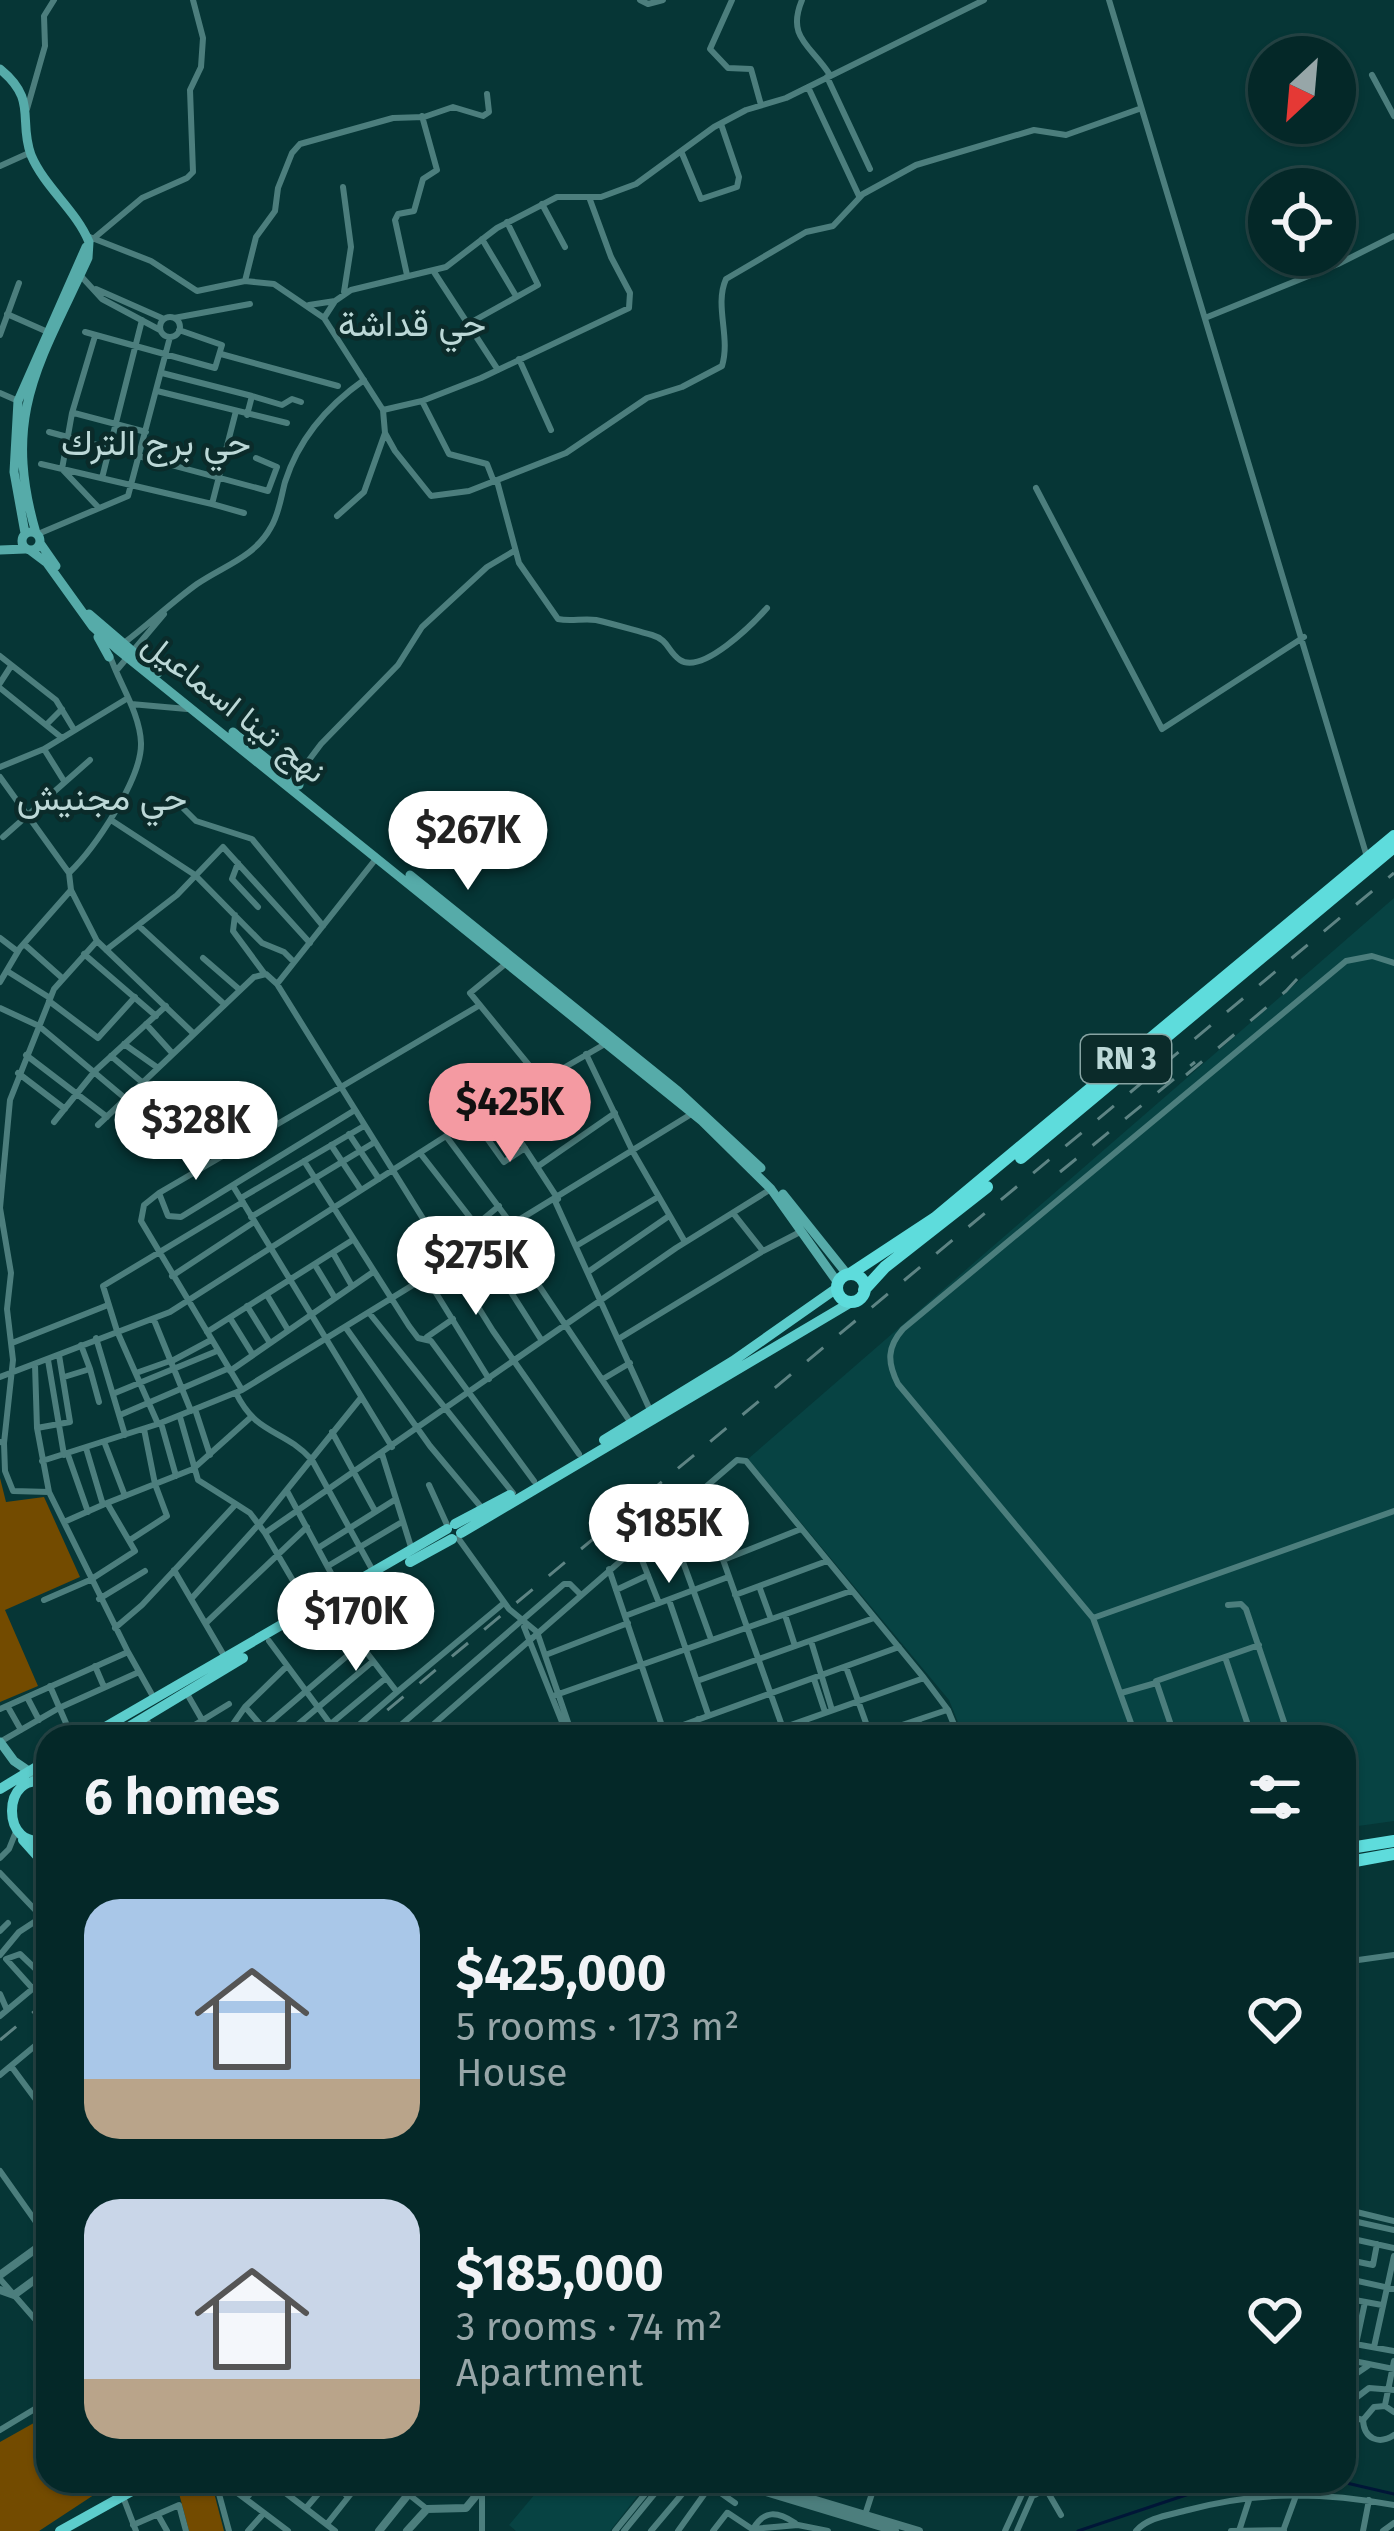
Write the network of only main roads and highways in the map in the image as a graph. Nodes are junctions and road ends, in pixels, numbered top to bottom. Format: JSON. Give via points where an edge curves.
{"nodes":[{"id":1,"x":0,"y":69,"type":"edge"},
{"id":2,"x":90,"y":239,"type":"junction"},
{"id":3,"x":50,"y":333,"type":"junction"},
{"id":4,"x":32,"y":540,"type":"junction"},
{"id":5,"x":0,"y":549,"type":"edge"},
{"id":6,"x":116,"y":650,"type":"junction"},
{"id":7,"x":130,"y":655,"type":"junction"},
{"id":8,"x":1394,"y":836,"type":"edge"},
{"id":9,"x":1394,"y":847,"type":"edge"},
{"id":10,"x":510,"y":960,"type":"junction"},
{"id":11,"x":610,"y":1041,"type":"junction"},
{"id":12,"x":843,"y":1280,"type":"junction"},
{"id":13,"x":864,"y":1290,"type":"junction"},
{"id":14,"x":853,"y":1301,"type":"junction"},
{"id":15,"x":454,"y":1532,"type":"junction"},
{"id":16,"x":110,"y":1725,"type":"edge"},
{"id":17,"x":130,"y":1725,"type":"edge"},
{"id":18,"x":0,"y":1742,"type":"edge"},
{"id":19,"x":36,"y":1769,"type":"edge"},
{"id":20,"x":20,"y":1781,"type":"junction"},
{"id":21,"x":36,"y":1782,"type":"edge"},
{"id":22,"x":0,"y":1790,"type":"edge"},
{"id":23,"x":12,"y":1834,"type":"edge"},
{"id":24,"x":1394,"y":1841,"type":"edge"},
{"id":25,"x":1356,"y":1847,"type":"edge"},
{"id":26,"x":1394,"y":1854,"type":"edge"},
{"id":27,"x":36,"y":1858,"type":"edge"},
{"id":28,"x":1356,"y":1861,"type":"edge"},
{"id":29,"x":112,"y":2493,"type":"edge"},
{"id":30,"x":113,"y":2493,"type":"edge"},
{"id":31,"x":50,"y":2531,"type":"edge"},
{"id":32,"x":60,"y":2531,"type":"edge"}],
"edges":[{"from":1,"to":2,"type":"main road","via":[[28,109],[30,152],[42,177]]},
{"from":2,"to":3,"type":"main road"},
{"from":2,"to":3,"type":"main road"},
{"from":3,"to":4,"type":"main road","via":[[21,402],[14,472]]},
{"from":4,"to":5,"type":"main road"},
{"from":4,"to":6,"type":"main road","name":"نهج تينا اسماعيل"},
{"from":4,"to":6,"type":"main road"},
{"from":6,"to":7,"type":"main road","name":"نهج تينا اسماعيل"},
{"from":7,"to":10,"type":"main road","name":"نهج تينا اسماعيل"},
{"from":7,"to":10,"type":"main road","name":"نهج تينا اسماعيل"},
{"from":8,"to":12,"type":"highway","number":"RN 3","via":[[935,1218]]},
{"from":9,"to":13,"type":"highway","number":"RN 3"},
{"from":10,"to":11,"type":"main road","name":"نهج تينا اسماعيل"},
{"from":11,"to":12,"type":"main road","name":"نهج تينا اسماعيل","via":[[771,1189]]},
{"from":11,"to":12,"type":"main road","name":"نهج تينا اسماعيل","via":[[751,1158]]},
{"from":12,"to":13,"type":"highway","via":[[861,1279]]},
{"from":12,"to":14,"type":"highway","via":[[841,1297]]},
{"from":12,"to":15,"type":"main road","number":"RN 3","via":[[733,1361]]},
{"from":13,"to":14,"type":"highway"},
{"from":14,"to":15,"type":"main road","number":"RN 3"},
{"from":15,"to":16,"type":"main road","number":"RN 3"},
{"from":15,"to":17,"type":"main road","number":"RN 3"},
{"from":18,"to":20,"type":"main road"},
{"from":19,"to":20,"type":"main road"},
{"from":20,"to":21,"type":"main road"},
{"from":20,"to":22,"type":"main road"},
{"from":20,"to":23,"type":"main road","via":[[4,1809]]},
{"from":23,"to":27,"type":"main road"},
{"from":24,"to":25,"type":"highway"},
{"from":26,"to":28,"type":"highway"},
{"from":29,"to":31,"type":"main road"},
{"from":30,"to":32,"type":"main road"}]}
